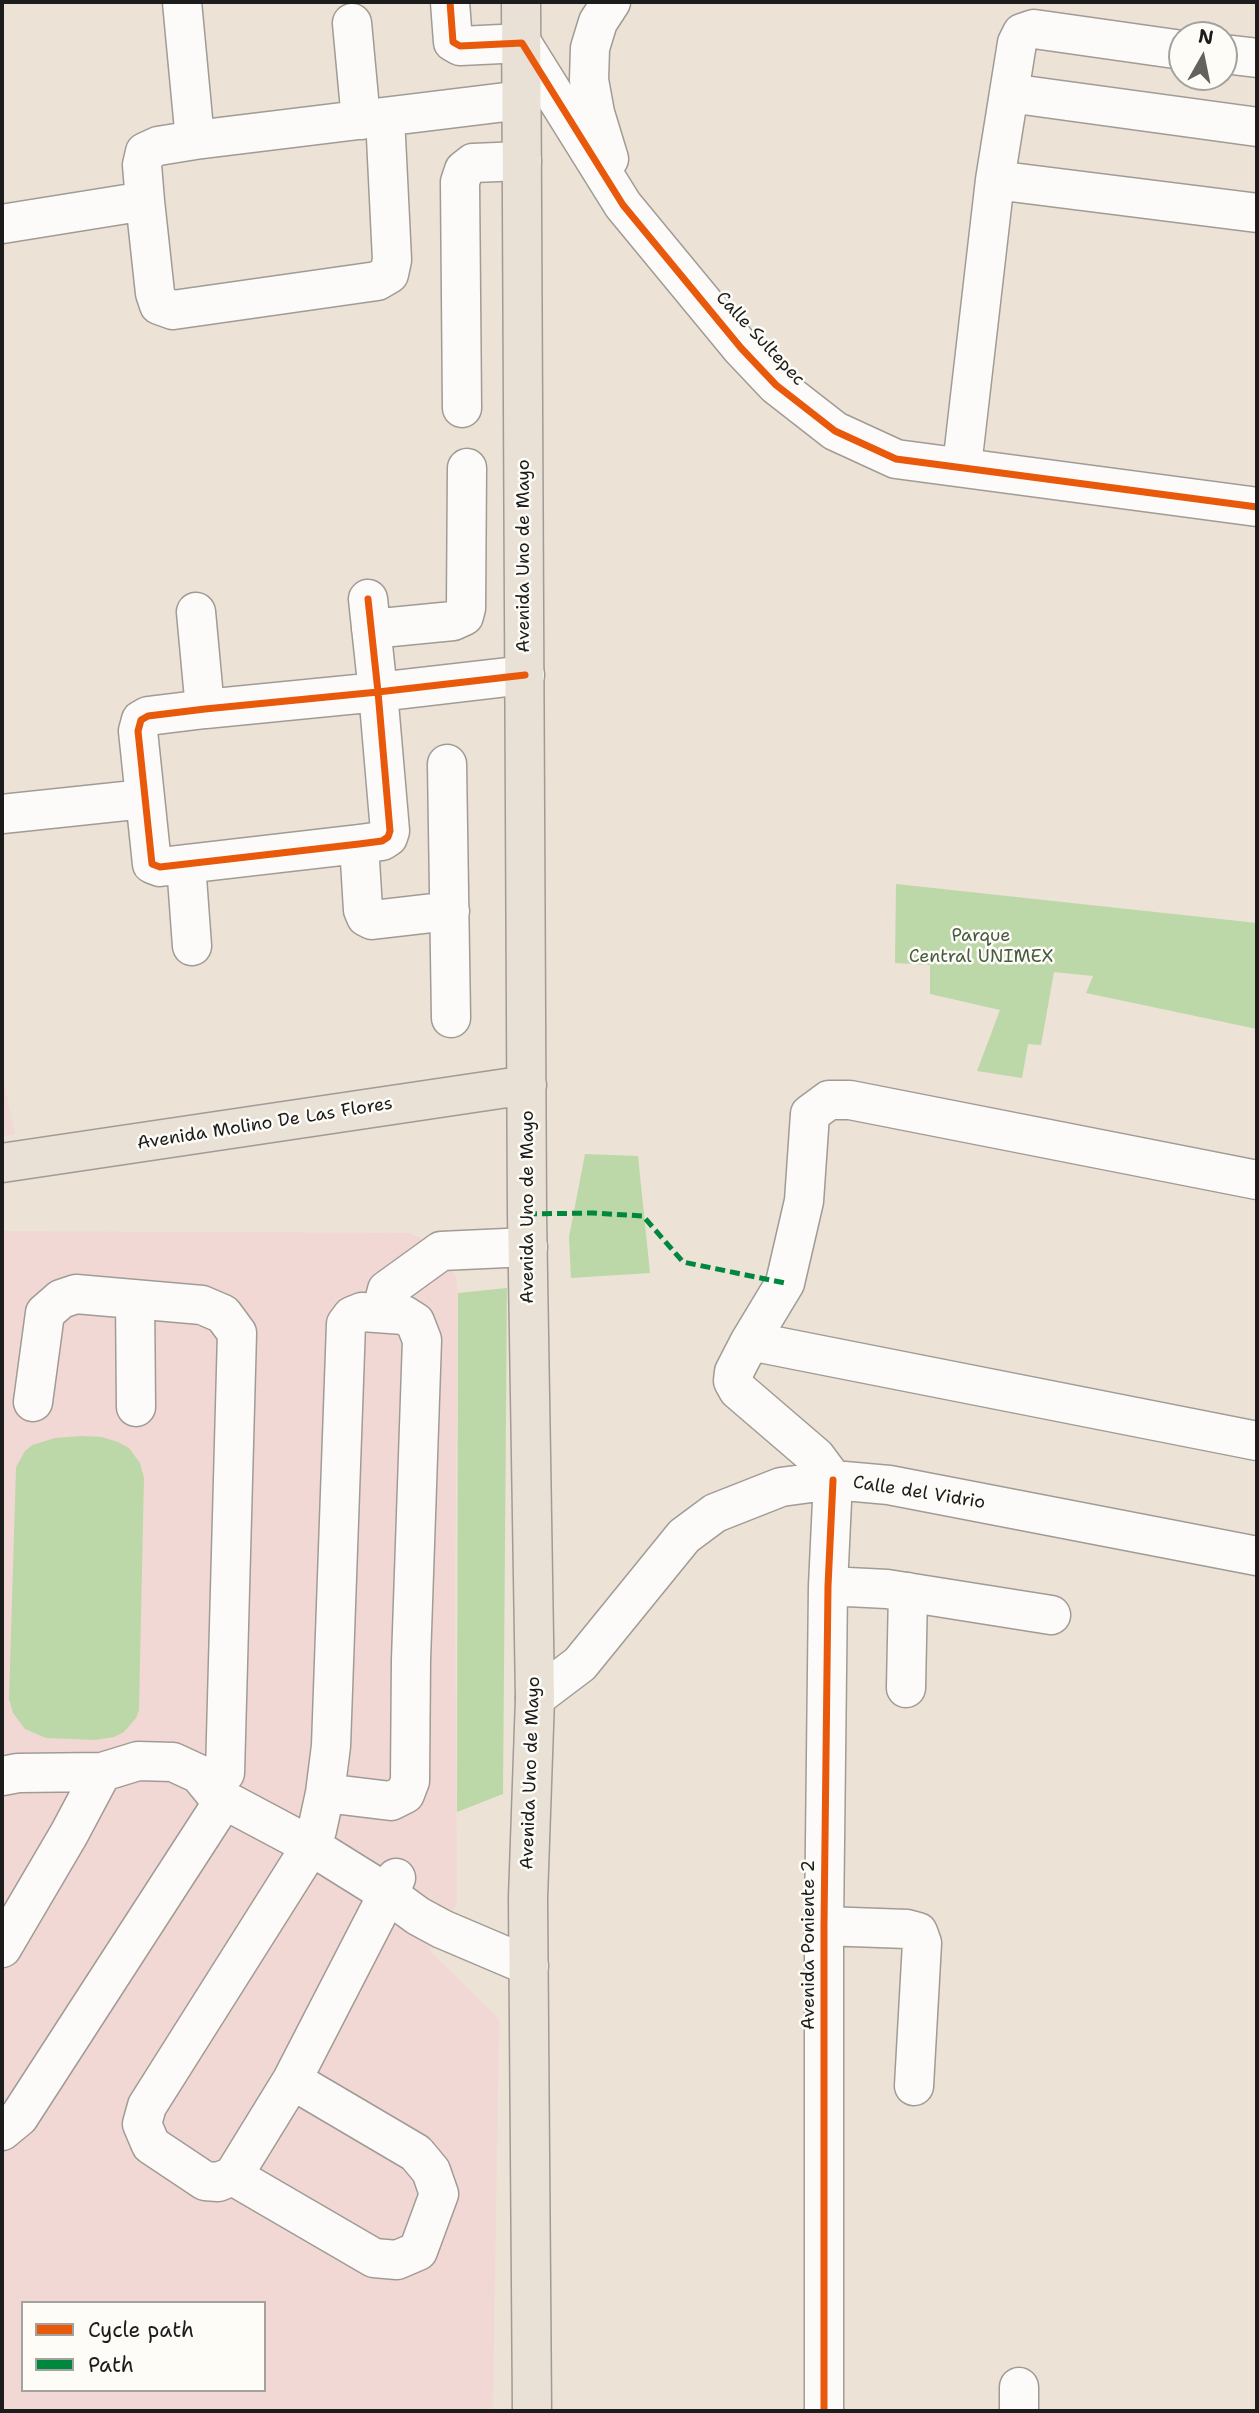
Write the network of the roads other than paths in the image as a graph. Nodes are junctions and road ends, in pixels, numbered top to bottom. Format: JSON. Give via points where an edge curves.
{"nodes":[{"id":1,"x":182,"y":2,"type":"edge"},
{"id":2,"x":450,"y":2,"type":"edge"},
{"id":3,"x":521,"y":2,"type":"edge"},
{"id":4,"x":611,"y":2,"type":"edge"},
{"id":5,"x":352,"y":23,"type":"dead end"},
{"id":6,"x":522,"y":43,"type":"junction"},
{"id":7,"x":1168,"y":48,"type":"edge"},
{"id":8,"x":1238,"y":56,"type":"edge"},
{"id":9,"x":1257,"y":58,"type":"edge"},
{"id":10,"x":1009,"y":93,"type":"junction"},
{"id":11,"x":522,"y":100,"type":"junction"},
{"id":12,"x":373,"y":119,"type":"junction"},
{"id":13,"x":1257,"y":127,"type":"edge"},
{"id":14,"x":195,"y":140,"type":"junction"},
{"id":15,"x":522,"y":161,"type":"junction"},
{"id":16,"x":995,"y":180,"type":"junction"},
{"id":17,"x":145,"y":201,"type":"junction"},
{"id":18,"x":623,"y":205,"type":"junction"},
{"id":19,"x":1257,"y":213,"type":"edge"},
{"id":20,"x":2,"y":224,"type":"edge"},
{"id":21,"x":462,"y":408,"type":"dead end"},
{"id":22,"x":962,"y":466,"type":"junction"},
{"id":23,"x":467,"y":468,"type":"dead end"},
{"id":24,"x":1257,"y":507,"type":"edge"},
{"id":25,"x":196,"y":612,"type":"dead end"},
{"id":26,"x":525,"y":675,"type":"junction"},
{"id":27,"x":379,"y":692,"type":"junction"},
{"id":28,"x":205,"y":709,"type":"junction"},
{"id":29,"x":447,"y":764,"type":"dead end"},
{"id":30,"x":144,"y":799,"type":"junction"},
{"id":31,"x":2,"y":814,"type":"edge"},
{"id":32,"x":359,"y":844,"type":"junction"},
{"id":33,"x":186,"y":864,"type":"junction"},
{"id":34,"x":450,"y":911,"type":"junction"},
{"id":35,"x":192,"y":946,"type":"dead end"},
{"id":36,"x":451,"y":1018,"type":"dead end"},
{"id":37,"x":527,"y":1085,"type":"junction"},
{"id":38,"x":2,"y":1163,"type":"edge"},
{"id":39,"x":1257,"y":1180,"type":"edge"},
{"id":40,"x":528,"y":1247,"type":"junction"},
{"id":41,"x":135,"y":1299,"type":"junction"},
{"id":42,"x":381,"y":1312,"type":"junction"},
{"id":43,"x":750,"y":1341,"type":"junction"},
{"id":44,"x":33,"y":1402,"type":"dead end"},
{"id":45,"x":136,"y":1407,"type":"dead end"},
{"id":46,"x":1257,"y":1441,"type":"edge"},
{"id":47,"x":833,"y":1480,"type":"junction"},
{"id":48,"x":1257,"y":1556,"type":"edge"},
{"id":49,"x":828,"y":1586,"type":"junction"},
{"id":50,"x":908,"y":1592,"type":"junction"},
{"id":51,"x":1051,"y":1615,"type":"dead end"},
{"id":52,"x":906,"y":1688,"type":"dead end"},
{"id":53,"x":535,"y":1698,"type":"junction"},
{"id":54,"x":102,"y":1772,"type":"junction"},
{"id":55,"x":2,"y":1776,"type":"edge"},
{"id":56,"x":216,"y":1782,"type":"junction"},
{"id":57,"x":325,"y":1793,"type":"junction"},
{"id":58,"x":314,"y":1838,"type":"junction"},
{"id":59,"x":392,"y":1886,"type":"junction"},
{"id":60,"x":824,"y":1926,"type":"junction"},
{"id":61,"x":2,"y":1948,"type":"edge"},
{"id":62,"x":528,"y":1953,"type":"junction"},
{"id":63,"x":292,"y":2080,"type":"junction"},
{"id":64,"x":914,"y":2086,"type":"dead end"},
{"id":65,"x":2,"y":2131,"type":"edge"},
{"id":66,"x":233,"y":2176,"type":"junction"},
{"id":67,"x":532,"y":2411,"type":"edge"},
{"id":68,"x":824,"y":2411,"type":"edge"}],
"edges":[{"from":1,"to":14,"type":"street"},
{"from":2,"to":6,"type":"street","via":[[453,42],[460,46]]},
{"from":3,"to":6,"type":"main road","name":"Avenida Uno de Mayo"},
{"from":4,"to":18,"type":"street","via":[[598,22],[590,48],[589,80]]},
{"from":5,"to":12,"type":"street"},
{"from":6,"to":11,"type":"main road","name":"Avenida Uno de Mayo"},
{"from":6,"to":18,"type":"street","name":"Calle Sultepec"},
{"from":7,"to":10,"type":"street","via":[[1034,29],[1022,33],[1017,43]]},
{"from":8,"to":9,"type":"street"},
{"from":10,"to":13,"type":"street"},
{"from":10,"to":16,"type":"street"},
{"from":11,"to":12,"type":"street"},
{"from":11,"to":15,"type":"main road","name":"Avenida Uno de Mayo"},
{"from":12,"to":14,"type":"street"},
{"from":12,"to":17,"type":"street","via":[[392,260],[389,274],[377,281],[173,310],[159,305],[155,293]]},
{"from":14,"to":17,"type":"street","via":[[145,152]]},
{"from":15,"to":21,"type":"street","via":[[473,163],[460,182]]},
{"from":15,"to":26,"type":"main road","name":"Avenida Uno de Mayo"},
{"from":16,"to":19,"type":"street"},
{"from":16,"to":22,"type":"street"},
{"from":17,"to":20,"type":"street"},
{"from":18,"to":22,"type":"street","name":"Calle Sultepec","via":[[741,348],[776,385],[835,431],[897,459]]},
{"from":22,"to":24,"type":"street","name":"Calle Sultepec"},
{"from":23,"to":27,"type":"street","via":[[464,616],[453,621],[370,614]]},
{"from":25,"to":28,"type":"street"},
{"from":26,"to":27,"type":"street"},
{"from":26,"to":37,"type":"main road","name":"Avenida Uno de Mayo"},
{"from":27,"to":28,"type":"street"},
{"from":27,"to":32,"type":"street","via":[[390,831],[382,841]]},
{"from":28,"to":30,"type":"street","via":[[141,720]]},
{"from":29,"to":34,"type":"street"},
{"from":30,"to":31,"type":"street"},
{"from":30,"to":33,"type":"street","via":[[152,864]]},
{"from":32,"to":33,"type":"street"},
{"from":32,"to":34,"type":"street","via":[[366,917]]},
{"from":33,"to":35,"type":"street"},
{"from":34,"to":36,"type":"street"},
{"from":37,"to":38,"type":"main road","name":"Avenida Molino De Las Flores"},
{"from":37,"to":40,"type":"main road","name":"Avenida Uno de Mayo"},
{"from":39,"to":43,"type":"street","via":[[850,1100],[829,1100],[810,1114],[804,1201],[785,1283]]},
{"from":40,"to":42,"type":"street","via":[[441,1251],[387,1290]]},
{"from":40,"to":53,"type":"main road","name":"Avenida Uno de Mayo"},
{"from":41,"to":44,"type":"street","via":[[76,1294],[61,1299],[45,1313]]},
{"from":41,"to":45,"type":"street"},
{"from":41,"to":56,"type":"street","via":[[202,1305],[223,1314],[237,1333]]},
{"from":42,"to":57,"type":"street","via":[[362,1311],[346,1324],[331,1746]]},
{"from":42,"to":57,"type":"street","via":[[404,1315],[415,1322],[422,1340],[410,1781],[405,1794],[391,1801]]},
{"from":43,"to":46,"type":"street"},
{"from":43,"to":47,"type":"street","via":[[734,1372],[737,1390],[816,1457]]},
{"from":47,"to":48,"type":"street","name":"Calle del Vidrio","via":[[889,1485]]},
{"from":47,"to":49,"type":"street","name":"Avenida Poniente 2"},
{"from":47,"to":53,"type":"street","name":"Calle del Vidrio","via":[[781,1487],[716,1513],[684,1536],[580,1664]]},
{"from":49,"to":50,"type":"street"},
{"from":49,"to":60,"type":"street","name":"Avenida Poniente 2"},
{"from":50,"to":51,"type":"street"},
{"from":50,"to":52,"type":"street"},
{"from":53,"to":62,"type":"main road","name":"Avenida Uno de Mayo"},
{"from":54,"to":55,"type":"street"},
{"from":54,"to":56,"type":"street","via":[[155,1759],[173,1762]]},
{"from":54,"to":61,"type":"street"},
{"from":56,"to":58,"type":"street","via":[[264,1795]]},
{"from":56,"to":65,"type":"street","via":[[19,2117]]},
{"from":57,"to":58,"type":"street"},
{"from":58,"to":59,"type":"street"},
{"from":58,"to":66,"type":"street","via":[[147,2106],[142,2124],[151,2145],[205,2181]]},
{"from":59,"to":62,"type":"street","via":[[418,1916],[442,1929]]},
{"from":59,"to":63,"type":"street"},
{"from":60,"to":64,"type":"street","via":[[918,1932],[922,1943]]},
{"from":60,"to":68,"type":"street","name":"Avenida Poniente 2"},
{"from":62,"to":67,"type":"main road","name":"Avenida Uno de Mayo"},
{"from":63,"to":66,"type":"street"},
{"from":63,"to":66,"type":"street","via":[[416,2153],[431,2171],[439,2194],[418,2251],[397,2260],[374,2258]]}]}
